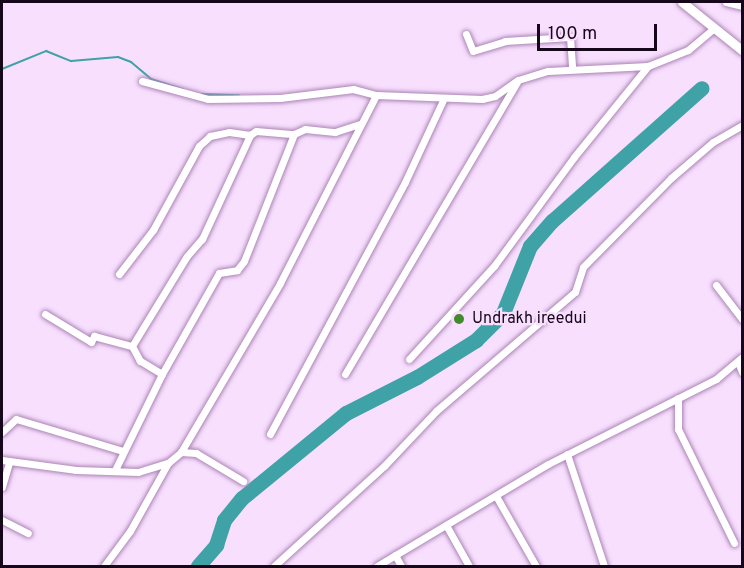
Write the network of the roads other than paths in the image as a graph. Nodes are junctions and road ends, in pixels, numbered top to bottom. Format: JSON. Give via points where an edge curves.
{"nodes":[{"id":1,"x":682,"y":2,"type":"edge"},
{"id":2,"x":726,"y":2,"type":"edge"},
{"id":3,"x":742,"y":6,"type":"edge"},
{"id":4,"x":714,"y":28,"type":"junction"},
{"id":5,"x":466,"y":34,"type":"dead end"},
{"id":6,"x":742,"y":50,"type":"edge"},
{"id":7,"x":648,"y":66,"type":"junction"},
{"id":8,"x":572,"y":69,"type":"junction"},
{"id":9,"x":518,"y":80,"type":"junction"},
{"id":10,"x":142,"y":81,"type":"dead end"},
{"id":11,"x":376,"y":95,"type":"junction"},
{"id":12,"x":443,"y":100,"type":"junction"},
{"id":13,"x":359,"y":124,"type":"junction"},
{"id":14,"x":742,"y":125,"type":"edge"},
{"id":15,"x":294,"y":134,"type":"junction"},
{"id":16,"x":250,"y":135,"type":"junction"},
{"id":17,"x":119,"y":274,"type":"dead end"},
{"id":18,"x":716,"y":285,"type":"dead end"},
{"id":19,"x":45,"y":314,"type":"dead end"},
{"id":20,"x":742,"y":319,"type":"edge"},
{"id":21,"x":132,"y":346,"type":"junction"},
{"id":22,"x":409,"y":359,"type":"dead end"},
{"id":23,"x":740,"y":359,"type":"edge"},
{"id":24,"x":742,"y":372,"type":"edge"},
{"id":25,"x":162,"y":374,"type":"junction"},
{"id":26,"x":345,"y":374,"type":"dead end"},
{"id":27,"x":678,"y":398,"type":"junction"},
{"id":28,"x":2,"y":432,"type":"edge"},
{"id":29,"x":270,"y":434,"type":"dead end"},
{"id":30,"x":123,"y":451,"type":"junction"},
{"id":31,"x":181,"y":452,"type":"junction"},
{"id":32,"x":567,"y":454,"type":"junction"},
{"id":33,"x":5,"y":461,"type":"edge"},
{"id":34,"x":168,"y":463,"type":"junction"},
{"id":35,"x":115,"y":470,"type":"junction"},
{"id":36,"x":243,"y":481,"type":"dead end"},
{"id":37,"x":2,"y":487,"type":"edge"},
{"id":38,"x":496,"y":496,"type":"junction"},
{"id":39,"x":2,"y":520,"type":"edge"},
{"id":40,"x":446,"y":525,"type":"junction"},
{"id":41,"x":28,"y":533,"type":"dead end"},
{"id":42,"x":734,"y":543,"type":"dead end"},
{"id":43,"x":395,"y":555,"type":"junction"},
{"id":44,"x":104,"y":567,"type":"edge"},
{"id":45,"x":274,"y":567,"type":"edge"},
{"id":46,"x":376,"y":567,"type":"edge"},
{"id":47,"x":401,"y":567,"type":"edge"},
{"id":48,"x":469,"y":567,"type":"edge"},
{"id":49,"x":536,"y":567,"type":"edge"},
{"id":50,"x":604,"y":567,"type":"edge"}],
"edges":[{"from":1,"to":4,"type":"main road"},
{"from":2,"to":3,"type":"street"},
{"from":4,"to":6,"type":"main road"},
{"from":4,"to":7,"type":"street","via":[[688,50]]},
{"from":5,"to":8,"type":"street","via":[[473,51],[505,41],[570,37]]},
{"from":7,"to":8,"type":"street"},
{"from":7,"to":22,"type":"street","via":[[574,157],[494,266]]},
{"from":8,"to":9,"type":"street"},
{"from":9,"to":12,"type":"street","via":[[495,96]]},
{"from":9,"to":26,"type":"street"},
{"from":10,"to":11,"type":"street","via":[[208,99],[280,98],[353,89]]},
{"from":11,"to":12,"type":"street"},
{"from":11,"to":13,"type":"street"},
{"from":12,"to":29,"type":"street","via":[[405,182]]},
{"from":13,"to":15,"type":"street","via":[[336,132],[305,129]]},
{"from":13,"to":31,"type":"street","via":[[280,284]]},
{"from":14,"to":45,"type":"street","via":[[713,142],[671,178],[583,267],[575,292],[436,411],[384,466]]},
{"from":15,"to":16,"type":"street","via":[[256,131]]},
{"from":15,"to":25,"type":"street","via":[[241,267],[219,273]]},
{"from":16,"to":17,"type":"street","via":[[229,132],[205,139],[153,230]]},
{"from":16,"to":21,"type":"street","via":[[202,239],[187,256]]},
{"from":18,"to":20,"type":"street"},
{"from":19,"to":21,"type":"street","via":[[91,342],[94,336]]},
{"from":21,"to":25,"type":"street","via":[[140,361]]},
{"from":23,"to":24,"type":"street"},
{"from":23,"to":27,"type":"street","via":[[716,379]]},
{"from":25,"to":30,"type":"street"},
{"from":27,"to":32,"type":"street"},
{"from":27,"to":42,"type":"street","via":[[678,429]]},
{"from":28,"to":30,"type":"street","via":[[16,419]]},
{"from":30,"to":35,"type":"street"},
{"from":31,"to":34,"type":"street"},
{"from":31,"to":36,"type":"street","via":[[195,453]]},
{"from":32,"to":38,"type":"street"},
{"from":32,"to":50,"type":"street"},
{"from":33,"to":35,"type":"street","via":[[76,470]]},
{"from":33,"to":37,"type":"street"},
{"from":34,"to":35,"type":"street","via":[[138,472]]},
{"from":34,"to":44,"type":"street","via":[[130,531]]},
{"from":38,"to":40,"type":"street"},
{"from":38,"to":49,"type":"street"},
{"from":39,"to":41,"type":"street"},
{"from":40,"to":43,"type":"street"},
{"from":40,"to":48,"type":"street"},
{"from":43,"to":46,"type":"street"},
{"from":43,"to":47,"type":"street"}]}
